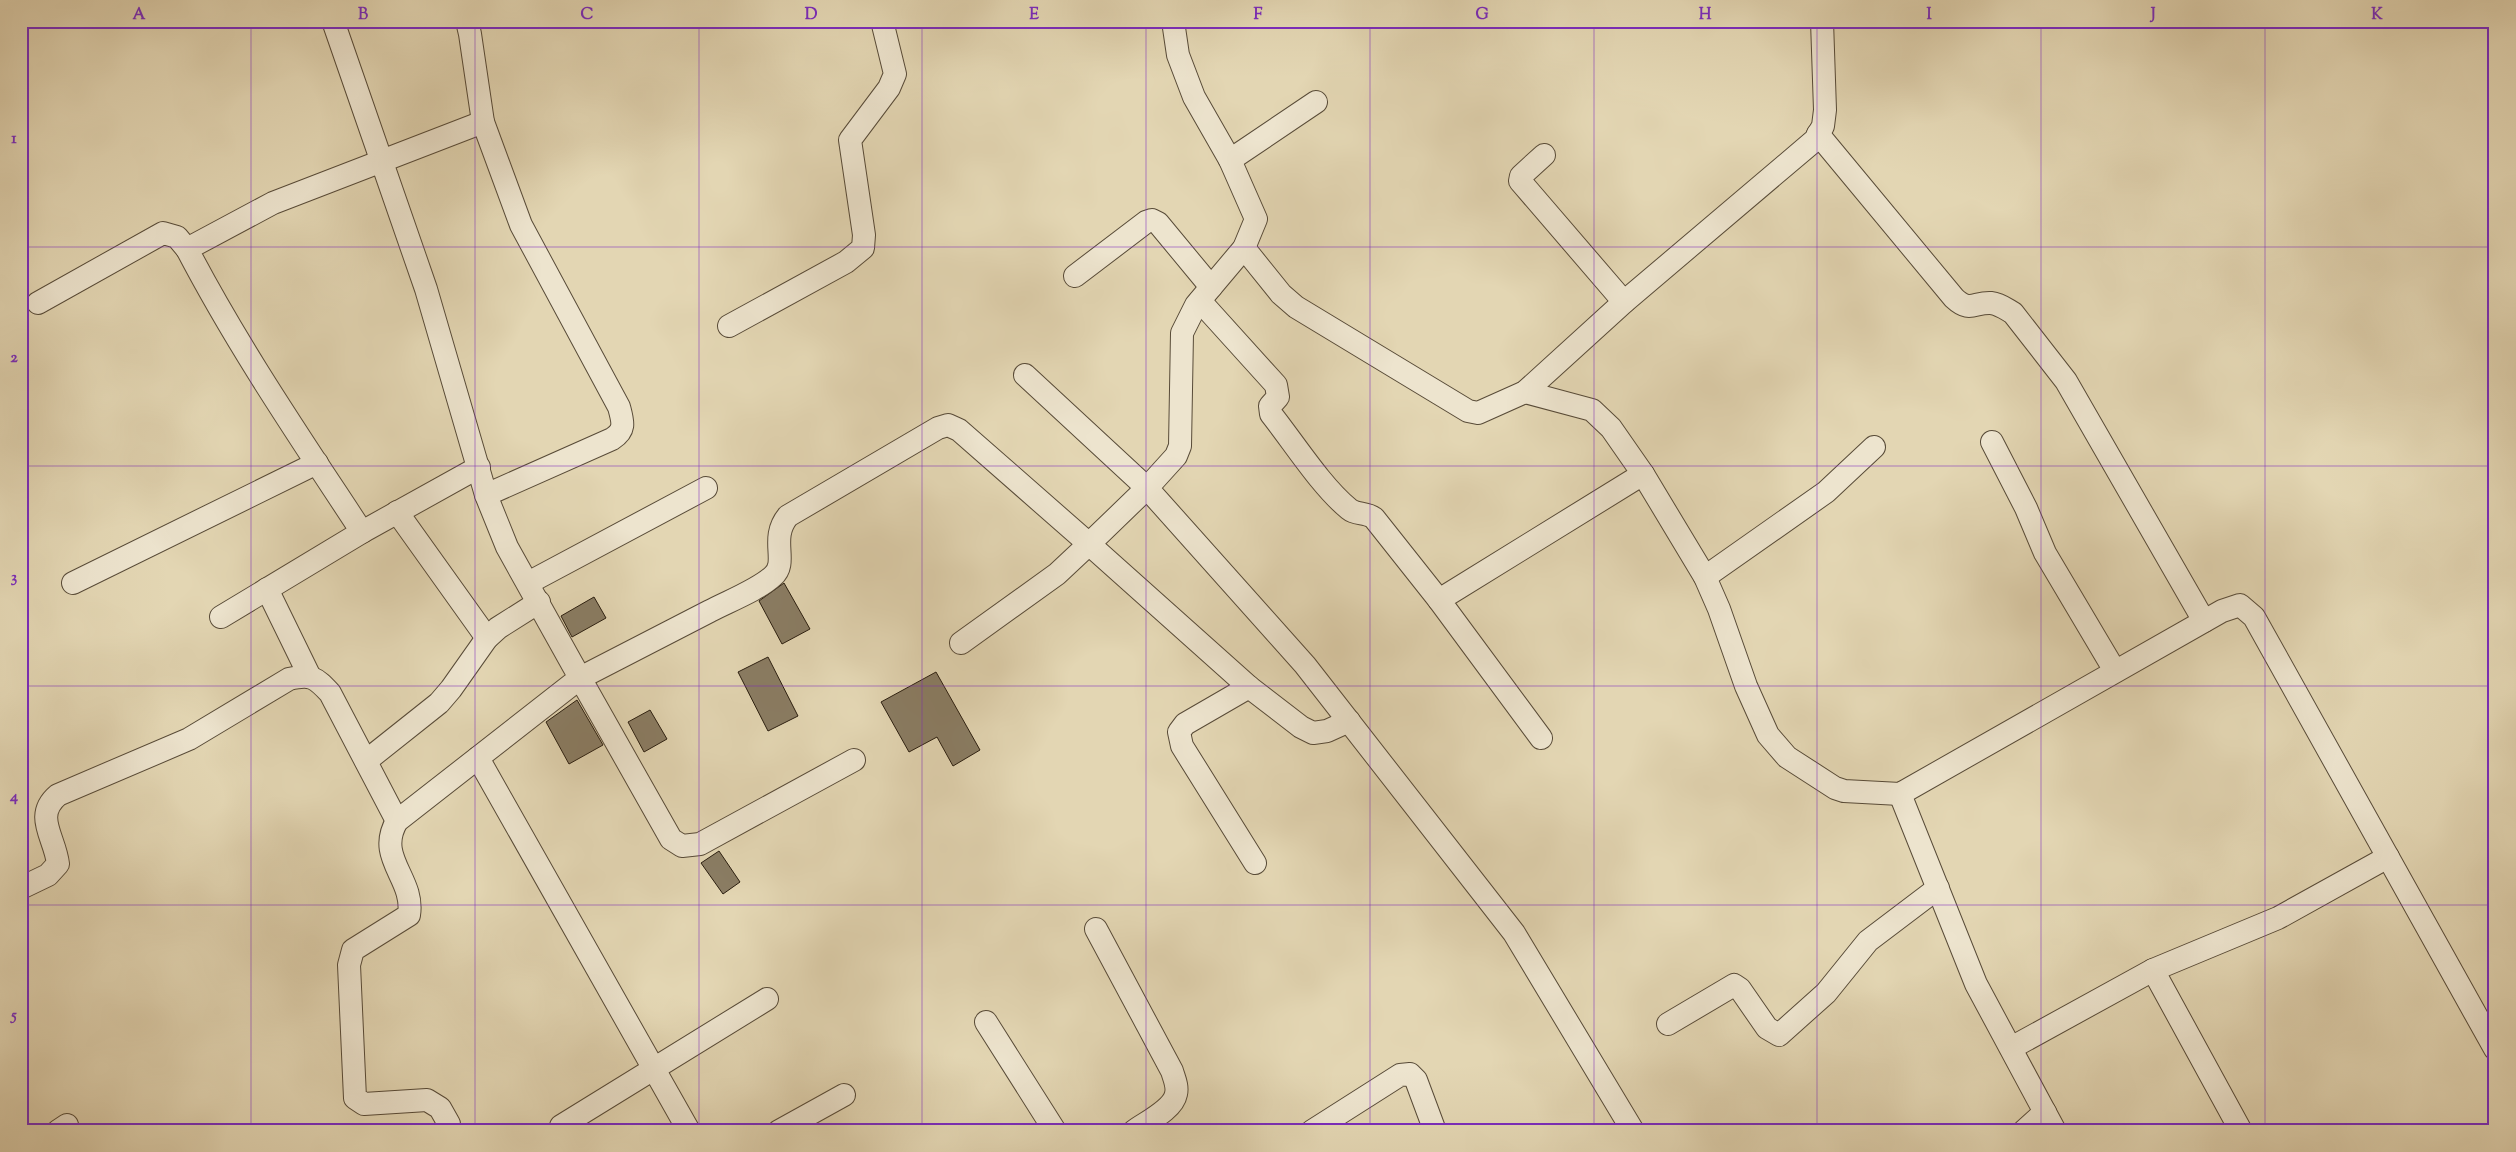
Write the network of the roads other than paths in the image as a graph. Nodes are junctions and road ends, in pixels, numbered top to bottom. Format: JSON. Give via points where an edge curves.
{"nodes":[{"id":1,"x":333,"y":21,"type":"edge"},
{"id":2,"x":467,"y":21,"type":"edge"},
{"id":3,"x":882,"y":21,"type":"edge"},
{"id":4,"x":1173,"y":21,"type":"edge"},
{"id":5,"x":1822,"y":21,"type":"edge"},
{"id":6,"x":1316,"y":102,"type":"dead end"},
{"id":7,"x":482,"y":122,"type":"junction"},
{"id":8,"x":1818,"y":134,"type":"junction"},
{"id":9,"x":1544,"y":154,"type":"dead end"},
{"id":10,"x":1230,"y":160,"type":"junction"},
{"id":11,"x":382,"y":163,"type":"junction"},
{"id":12,"x":1244,"y":248,"type":"junction"},
{"id":13,"x":187,"y":249,"type":"junction"},
{"id":14,"x":1075,"y":276,"type":"dead end"},
{"id":15,"x":1206,"y":294,"type":"junction"},
{"id":16,"x":1624,"y":302,"type":"junction"},
{"id":17,"x":38,"y":303,"type":"dead end"},
{"id":18,"x":729,"y":326,"type":"dead end"},
{"id":19,"x":1025,"y":375,"type":"dead end"},
{"id":20,"x":1525,"y":392,"type":"junction"},
{"id":21,"x":1992,"y":442,"type":"dead end"},
{"id":22,"x":1874,"y":447,"type":"dead end"},
{"id":23,"x":316,"y":462,"type":"junction"},
{"id":24,"x":479,"y":467,"type":"junction"},
{"id":25,"x":1643,"y":474,"type":"junction"},
{"id":26,"x":706,"y":488,"type":"dead end"},
{"id":27,"x":1148,"y":488,"type":"junction"},
{"id":28,"x":486,"y":495,"type":"junction"},
{"id":29,"x":396,"y":512,"type":"junction"},
{"id":30,"x":362,"y":532,"type":"junction"},
{"id":31,"x":1089,"y":544,"type":"junction"},
{"id":32,"x":1705,"y":577,"type":"junction"},
{"id":33,"x":73,"y":583,"type":"dead end"},
{"id":34,"x":267,"y":589,"type":"junction"},
{"id":35,"x":533,"y":593,"type":"junction"},
{"id":36,"x":1439,"y":600,"type":"junction"},
{"id":37,"x":221,"y":617,"type":"dead end"},
{"id":38,"x":2204,"y":622,"type":"junction"},
{"id":39,"x":487,"y":638,"type":"junction"},
{"id":40,"x":961,"y":643,"type":"dead end"},
{"id":41,"x":2116,"y":671,"type":"junction"},
{"id":42,"x":310,"y":677,"type":"junction"},
{"id":43,"x":580,"y":678,"type":"junction"},
{"id":44,"x":1249,"y":687,"type":"junction"},
{"id":45,"x":1349,"y":721,"type":"junction"},
{"id":46,"x":1541,"y":738,"type":"dead end"},
{"id":47,"x":478,"y":758,"type":"junction"},
{"id":48,"x":854,"y":760,"type":"dead end"},
{"id":49,"x":366,"y":761,"type":"junction"},
{"id":50,"x":1900,"y":794,"type":"junction"},
{"id":51,"x":397,"y":821,"type":"junction"},
{"id":52,"x":2388,"y":857,"type":"junction"},
{"id":53,"x":1255,"y":863,"type":"dead end"},
{"id":54,"x":21,"y":888,"type":"edge"},
{"id":55,"x":1938,"y":888,"type":"junction"},
{"id":56,"x":1096,"y":929,"type":"dead end"},
{"id":57,"x":2154,"y":970,"type":"junction"},
{"id":58,"x":767,"y":999,"type":"dead end"},
{"id":59,"x":986,"y":1022,"type":"dead end"},
{"id":60,"x":1668,"y":1024,"type":"dead end"},
{"id":61,"x":2011,"y":1048,"type":"junction"},
{"id":62,"x":2495,"y":1049,"type":"edge"},
{"id":63,"x":654,"y":1069,"type":"junction"},
{"id":64,"x":844,"y":1095,"type":"dead end"},
{"id":65,"x":2050,"y":1121,"type":"edge"},
{"id":66,"x":561,"y":1126,"type":"dead end"},
{"id":67,"x":448,"y":1131,"type":"edge"},
{"id":68,"x":688,"y":1131,"type":"edge"},
{"id":69,"x":779,"y":1131,"type":"edge"},
{"id":70,"x":1055,"y":1131,"type":"edge"},
{"id":71,"x":1134,"y":1131,"type":"edge"},
{"id":72,"x":1312,"y":1131,"type":"edge"},
{"id":73,"x":1434,"y":1131,"type":"edge"},
{"id":74,"x":1633,"y":1131,"type":"edge"},
{"id":75,"x":2024,"y":1131,"type":"edge"},
{"id":76,"x":2241,"y":1131,"type":"edge"}],
"edges":[{"from":1,"to":11,"type":"street"},
{"from":2,"to":7,"type":"street"},
{"from":3,"to":18,"type":"street","via":[[895,74],[889,88],[850,140],[864,235],[863,248],[846,262]]},
{"from":4,"to":10,"type":"street","via":[[1178,56],[1194,97]]},
{"from":5,"to":8,"type":"street","via":[[1825,110],[1823,126]]},
{"from":6,"to":10,"type":"street"},
{"from":7,"to":11,"type":"street"},
{"from":7,"to":28,"type":"street","via":[[526,237],[619,407],[624,424],[621,433],[612,439]]},
{"from":8,"to":16,"type":"street","via":[[1815,140]]},
{"from":8,"to":38,"type":"street","via":[[1954,298],[1962,305],[1971,307],[1990,303],[2013,313],[2066,381]]},
{"from":9,"to":16,"type":"street","via":[[1520,180]]},
{"from":10,"to":12,"type":"street","via":[[1256,219]]},
{"from":11,"to":13,"type":"street","via":[[273,203]]},
{"from":11,"to":24,"type":"street","via":[[426,289]]},
{"from":12,"to":15,"type":"street"},
{"from":12,"to":20,"type":"street","via":[[1281,294],[1296,306],[1468,411],[1478,413]]},
{"from":13,"to":17,"type":"street","via":[[177,237],[163,233]]},
{"from":13,"to":23,"type":"street","via":[[256,371]]},
{"from":14,"to":15,"type":"street","via":[[1152,220],[1158,223]]},
{"from":15,"to":27,"type":"street","via":[[1182,333],[1180,446],[1176,456]]},
{"from":15,"to":36,"type":"street","via":[[1276,385],[1278,397],[1270,406],[1271,414],[1348,509],[1368,513],[1374,518]]},
{"from":16,"to":20,"type":"street"},
{"from":19,"to":27,"type":"street"},
{"from":20,"to":25,"type":"street","via":[[1592,410],[1611,428]]},
{"from":21,"to":41,"type":"street","via":[[2045,553]]},
{"from":22,"to":32,"type":"street","via":[[1826,492]]},
{"from":23,"to":30,"type":"street"},
{"from":23,"to":33,"type":"street"},
{"from":24,"to":28,"type":"street"},
{"from":24,"to":29,"type":"street"},
{"from":25,"to":32,"type":"street"},
{"from":25,"to":36,"type":"street"},
{"from":26,"to":35,"type":"street"},
{"from":27,"to":31,"type":"street"},
{"from":27,"to":45,"type":"street","via":[[1305,665]]},
{"from":28,"to":35,"type":"street","via":[[507,547]]},
{"from":29,"to":30,"type":"street"},
{"from":29,"to":39,"type":"street"},
{"from":30,"to":34,"type":"street"},
{"from":31,"to":40,"type":"street","via":[[1057,574]]},
{"from":31,"to":43,"type":"street","via":[[960,430],[948,426],[938,428],[788,516],[780,526],[781,563],[774,575]]},
{"from":31,"to":44,"type":"street"},
{"from":32,"to":50,"type":"street","via":[[1768,735],[1787,757],[1844,791]]},
{"from":34,"to":37,"type":"street"},
{"from":34,"to":42,"type":"street"},
{"from":35,"to":39,"type":"street"},
{"from":35,"to":43,"type":"street"},
{"from":36,"to":46,"type":"street"},
{"from":38,"to":41,"type":"street"},
{"from":38,"to":52,"type":"street","via":[[2240,605],[2254,616]]},
{"from":39,"to":49,"type":"street","via":[[439,703]]},
{"from":41,"to":50,"type":"street"},
{"from":42,"to":49,"type":"street","via":[[330,693]]},
{"from":42,"to":54,"type":"street","via":[[289,679],[189,739],[58,795],[48,804],[44,815],[58,864],[48,875]]},
{"from":43,"to":47,"type":"street"},
{"from":43,"to":48,"type":"street","via":[[671,839],[682,846],[700,844]]},
{"from":44,"to":45,"type":"street","via":[[1313,733],[1328,731]]},
{"from":44,"to":53,"type":"street","via":[[1185,724],[1179,732],[1182,746]]},
{"from":45,"to":74,"type":"street","via":[[1514,932]]},
{"from":47,"to":51,"type":"street"},
{"from":47,"to":63,"type":"street"},
{"from":49,"to":51,"type":"street"},
{"from":50,"to":55,"type":"street"},
{"from":51,"to":67,"type":"street","via":[[389,834],[389,848],[411,902],[409,915],[403,920],[353,950],[349,965],[355,1098],[364,1104],[427,1100],[440,1108],[449,1124]]},
{"from":52,"to":57,"type":"street","via":[[2278,918]]},
{"from":52,"to":62,"type":"street"},
{"from":55,"to":60,"type":"street","via":[[1868,941],[1826,993],[1779,1035],[1767,1028],[1734,984]]},
{"from":55,"to":61,"type":"street","via":[[1976,984]]},
{"from":56,"to":71,"type":"street","via":[[1172,1071],[1176,1085],[1176,1095],[1170,1105]]},
{"from":57,"to":61,"type":"street"},
{"from":57,"to":76,"type":"street"},
{"from":58,"to":63,"type":"street"},
{"from":59,"to":70,"type":"street"},
{"from":61,"to":65,"type":"street"},
{"from":63,"to":66,"type":"street"},
{"from":63,"to":68,"type":"street"},
{"from":64,"to":69,"type":"street"},
{"from":65,"to":75,"type":"street"},
{"from":72,"to":73,"type":"street","via":[[1400,1075],[1410,1074],[1416,1080]]}]}
